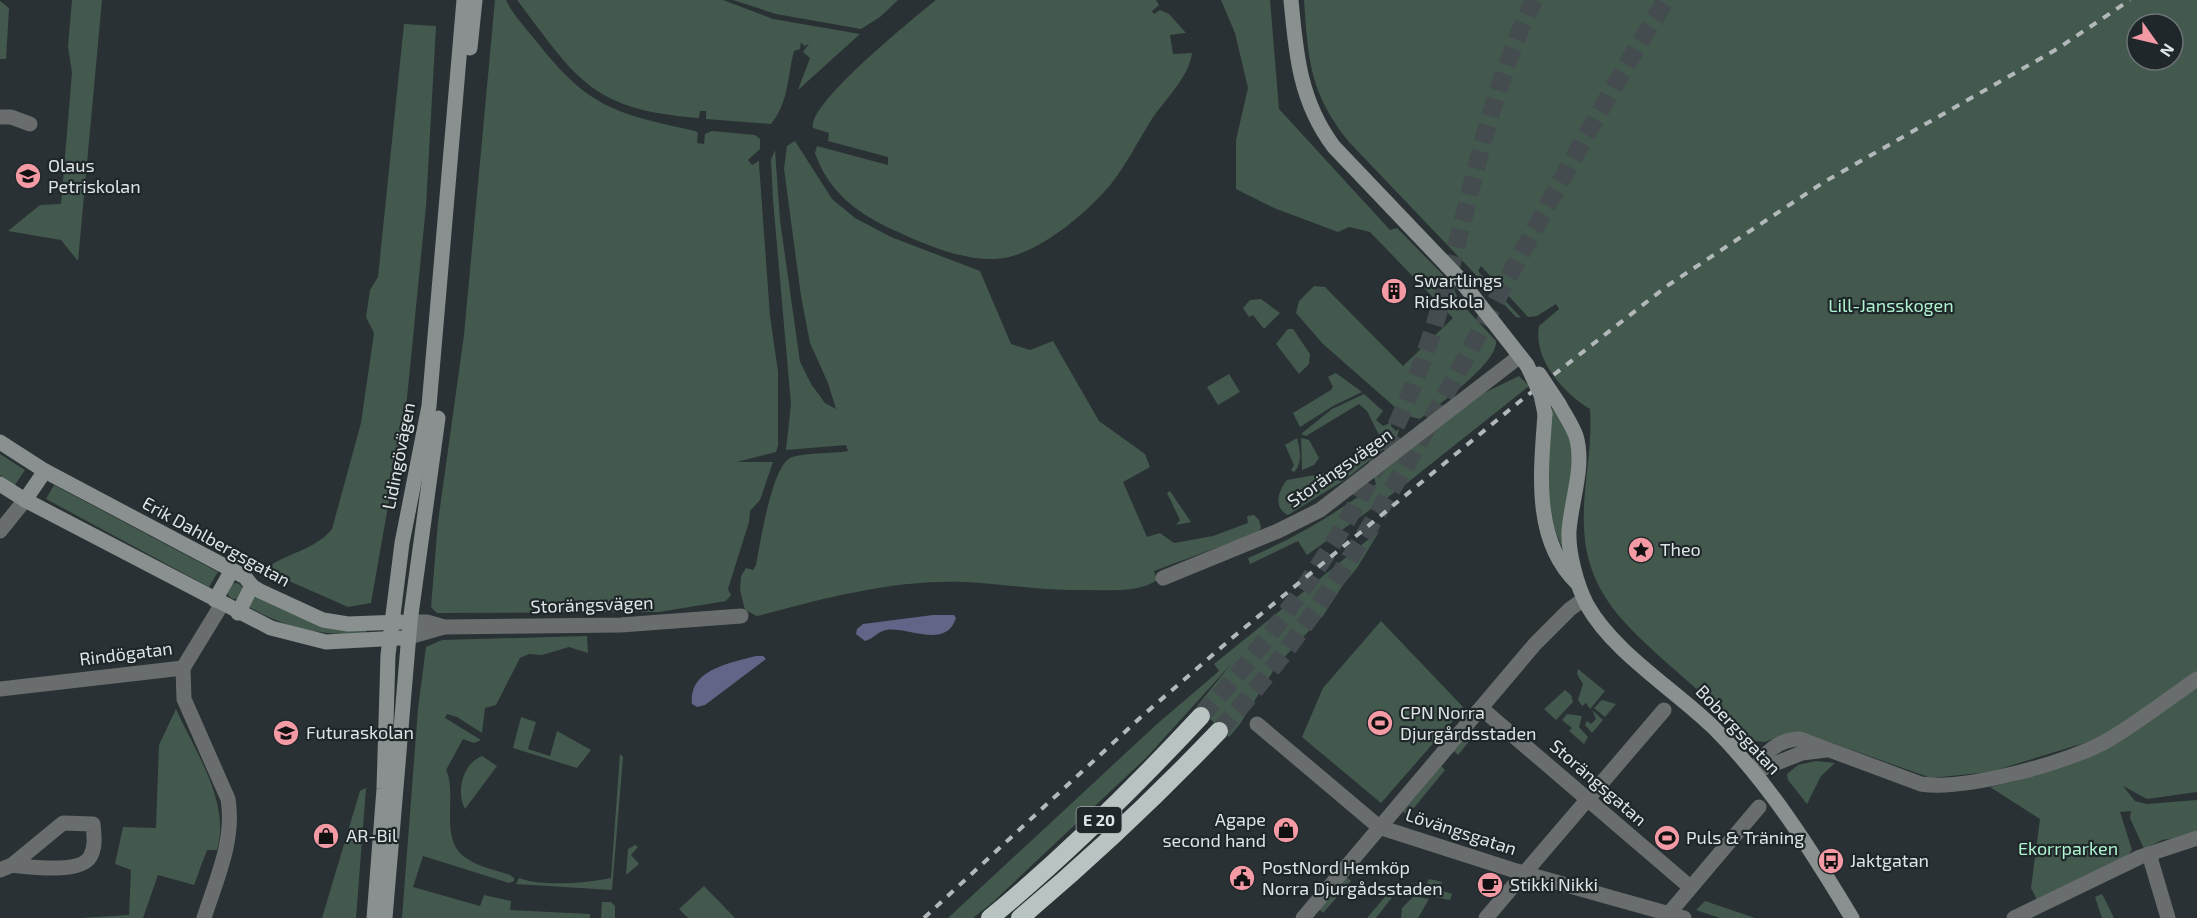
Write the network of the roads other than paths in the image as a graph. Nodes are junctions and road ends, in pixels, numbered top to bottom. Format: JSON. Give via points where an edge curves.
{"nodes":[{"id":1,"x":464,"y":0,"type":"edge"},
{"id":2,"x":475,"y":0,"type":"edge"},
{"id":3,"x":1291,"y":0,"type":"edge"},
{"id":4,"x":0,"y":117,"type":"edge"},
{"id":5,"x":30,"y":124,"type":"dead end"},
{"id":6,"x":1524,"y":361,"type":"junction"},
{"id":7,"x":0,"y":442,"type":"edge"},
{"id":8,"x":45,"y":471,"type":"junction"},
{"id":9,"x":0,"y":484,"type":"edge"},
{"id":10,"x":25,"y":500,"type":"junction"},
{"id":11,"x":0,"y":531,"type":"edge"},
{"id":12,"x":232,"y":570,"type":"junction"},
{"id":13,"x":1163,"y":578,"type":"dead end"},
{"id":14,"x":252,"y":586,"type":"junction"},
{"id":15,"x":1582,"y":592,"type":"junction"},
{"id":16,"x":219,"y":602,"type":"junction"},
{"id":17,"x":238,"y":613,"type":"junction"},
{"id":18,"x":741,"y":616,"type":"dead end"},
{"id":19,"x":392,"y":622,"type":"junction"},
{"id":20,"x":410,"y":629,"type":"junction"},
{"id":21,"x":390,"y":639,"type":"junction"},
{"id":22,"x":183,"y":668,"type":"junction"},
{"id":23,"x":2197,"y":679,"type":"edge"},
{"id":24,"x":0,"y":689,"type":"edge"},
{"id":25,"x":1481,"y":708,"type":"junction"},
{"id":26,"x":1664,"y":710,"type":"dead end"},
{"id":27,"x":1201,"y":716,"type":"tunnel mouth"},
{"id":28,"x":1257,"y":724,"type":"dead end"},
{"id":29,"x":1219,"y":731,"type":"tunnel mouth"},
{"id":30,"x":1754,"y":772,"type":"junction"},
{"id":31,"x":1588,"y":801,"type":"junction"},
{"id":32,"x":1759,"y":807,"type":"dead end"},
{"id":33,"x":1379,"y":827,"type":"junction"},
{"id":34,"x":2197,"y":838,"type":"edge"},
{"id":35,"x":2149,"y":854,"type":"junction"},
{"id":36,"x":6,"y":868,"type":"edge"},
{"id":37,"x":1524,"y":873,"type":"junction"},
{"id":38,"x":1690,"y":887,"type":"junction"},
{"id":39,"x":1672,"y":916,"type":"edge"},
{"id":40,"x":204,"y":918,"type":"edge"},
{"id":41,"x":374,"y":918,"type":"edge"},
{"id":42,"x":385,"y":918,"type":"edge"},
{"id":43,"x":990,"y":918,"type":"edge"},
{"id":44,"x":1020,"y":918,"type":"edge"},
{"id":45,"x":1304,"y":918,"type":"edge"},
{"id":46,"x":1486,"y":918,"type":"edge"},
{"id":47,"x":1852,"y":918,"type":"edge"},
{"id":48,"x":2013,"y":918,"type":"edge"},
{"id":49,"x":2168,"y":918,"type":"edge"}],
"edges":[{"from":1,"to":19,"type":"street","name":"Lidingövägen","via":[[429,406],[402,543]]},
{"from":2,"to":20,"type":"street","name":"Lidingövägen","via":[[440,403]]},
{"from":3,"to":6,"type":"street","via":[[1302,89],[1319,128],[1458,277]]},
{"from":4,"to":5,"type":"street"},
{"from":6,"to":13,"type":"street","name":"Storängsvägen","via":[[1320,510]]},
{"from":6,"to":15,"type":"street","name":"Bobergsgatan","bridge":true,"via":[[1541,395],[1545,414],[1541,491],[1544,516],[1557,553]]},
{"from":6,"to":15,"type":"street","name":"Bobergsgatan","bridge":true,"via":[[1539,374],[1576,438],[1578,455],[1569,532]]},
{"from":7,"to":8,"type":"street","name":"Erik Dahlbergsgatan"},
{"from":8,"to":10,"type":"street"},
{"from":8,"to":12,"type":"street","name":"Erik Dahlbergsgatan"},
{"from":9,"to":10,"type":"street"},
{"from":10,"to":11,"type":"street"},
{"from":10,"to":16,"type":"street"},
{"from":12,"to":14,"type":"street","name":"Erik Dahlbergsgatan"},
{"from":12,"to":16,"type":"street"},
{"from":14,"to":17,"type":"street"},
{"from":14,"to":19,"type":"street","name":"Erik Dahlbergsgatan","via":[[323,620],[348,624]]},
{"from":15,"to":25,"type":"street"},
{"from":15,"to":30,"type":"street","name":"Bobergsgatan","via":[[1603,628],[1715,729]]},
{"from":16,"to":17,"type":"street"},
{"from":16,"to":22,"type":"street","name":"Rindögatan"},
{"from":17,"to":21,"type":"street","via":[[307,639]]},
{"from":18,"to":20,"type":"street","name":"Storängsvägen","via":[[621,625]]},
{"from":19,"to":20,"type":"street","name":"Erik Dahlbergsgatan"},
{"from":19,"to":21,"type":"street","name":"Lidingövägen"},
{"from":20,"to":21,"type":"street"},
{"from":20,"to":42,"type":"street","name":"Lidingövägen"},
{"from":21,"to":41,"type":"street","name":"Lidingövägen"},
{"from":22,"to":24,"type":"street","name":"Rindögatan"},
{"from":22,"to":40,"type":"street","via":[[184,699],[228,799],[230,814],[227,845]]},
{"from":23,"to":30,"type":"street","via":[[2108,740],[1990,780],[1921,784],[1826,750],[1802,753]]},
{"from":25,"to":31,"type":"street","name":"Storängsgatan"},
{"from":25,"to":33,"type":"street"},
{"from":26,"to":31,"type":"street"},
{"from":27,"to":43,"type":"highway","number":"E 20","via":[[1135,786]]},
{"from":28,"to":33,"type":"street","name":"Lövängsgatan"},
{"from":29,"to":44,"type":"highway","number":"E 20","via":[[1160,793]]},
{"from":30,"to":47,"type":"street","name":"Bobergsgatan","via":[[1793,822]]},
{"from":31,"to":37,"type":"street"},
{"from":31,"to":38,"type":"street","name":"Storängsgatan"},
{"from":32,"to":38,"type":"street"},
{"from":33,"to":37,"type":"street","name":"Lövängsgatan"},
{"from":33,"to":45,"type":"street"},
{"from":34,"to":35,"type":"street"},
{"from":35,"to":48,"type":"street"},
{"from":35,"to":49,"type":"street"},
{"from":36,"to":36,"type":"street","via":[[76,867],[90,858],[93,824],[63,823]]},
{"from":37,"to":39,"type":"street","name":"Lövängsgatan"},
{"from":37,"to":46,"type":"street"},
{"from":38,"to":39,"type":"street"}]}
